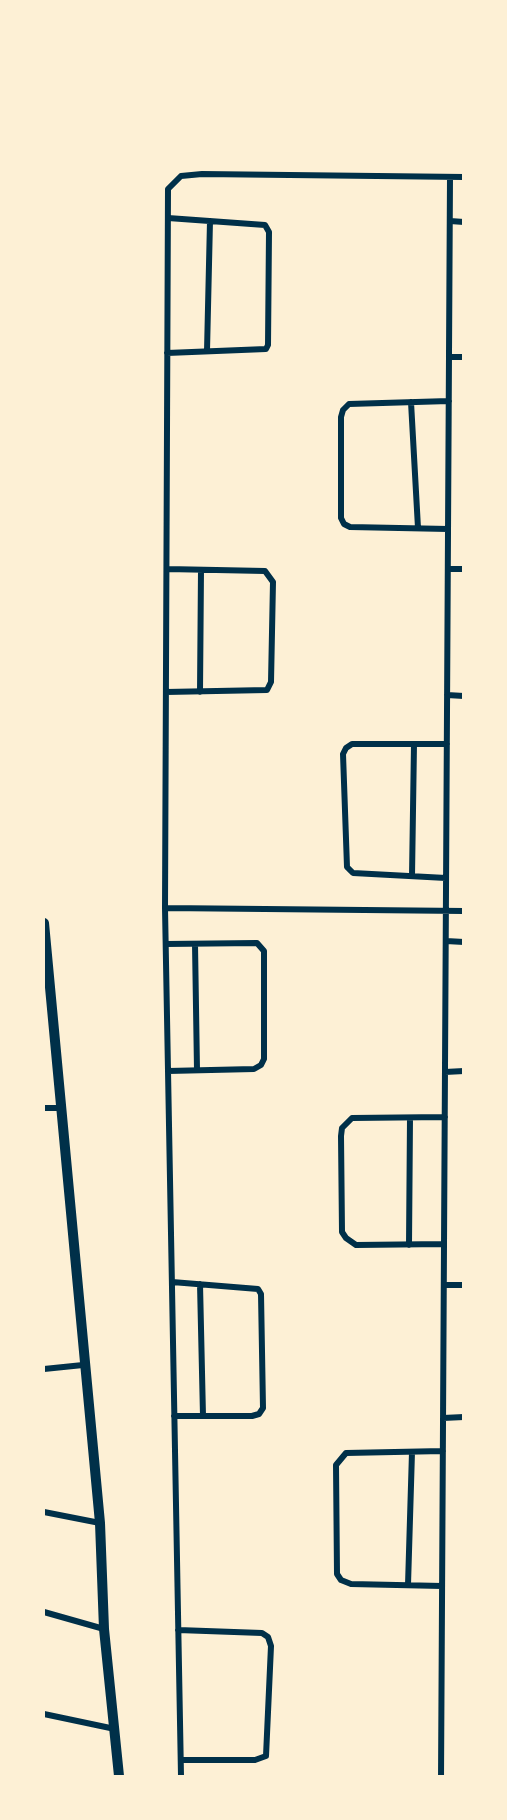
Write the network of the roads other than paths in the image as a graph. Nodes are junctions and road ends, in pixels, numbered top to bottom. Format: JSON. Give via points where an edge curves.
{"nodes":[{"id":1,"x":450,"y":177,"type":"junction"},
{"id":2,"x":464,"y":177,"type":"edge"},
{"id":3,"x":168,"y":218,"type":"junction"},
{"id":4,"x":210,"y":221,"type":"junction"},
{"id":5,"x":450,"y":221,"type":"junction"},
{"id":6,"x":464,"y":222,"type":"edge"},
{"id":7,"x":207,"y":351,"type":"junction"},
{"id":8,"x":167,"y":353,"type":"junction"},
{"id":9,"x":449,"y":357,"type":"junction"},
{"id":10,"x":464,"y":357,"type":"edge"},
{"id":11,"x":449,"y":401,"type":"junction"},
{"id":12,"x":411,"y":402,"type":"junction"},
{"id":13,"x":418,"y":528,"type":"junction"},
{"id":14,"x":448,"y":529,"type":"junction"},
{"id":15,"x":166,"y":569,"type":"junction"},
{"id":16,"x":448,"y":569,"type":"junction"},
{"id":17,"x":464,"y":569,"type":"edge"},
{"id":18,"x":201,"y":570,"type":"junction"},
{"id":19,"x":200,"y":692,"type":"junction"},
{"id":20,"x":166,"y":693,"type":"junction"},
{"id":21,"x":447,"y":695,"type":"junction"},
{"id":22,"x":464,"y":696,"type":"edge"},
{"id":23,"x":414,"y":744,"type":"junction"},
{"id":24,"x":447,"y":744,"type":"junction"},
{"id":25,"x":412,"y":876,"type":"junction"},
{"id":26,"x":446,"y":878,"type":"junction"},
{"id":27,"x":165,"y":908,"type":"junction"},
{"id":28,"x":446,"y":910,"type":"junction"},
{"id":29,"x":464,"y":911,"type":"edge"},
{"id":30,"x":44,"y":923,"type":"edge"},
{"id":31,"x":446,"y":941,"type":"junction"},
{"id":32,"x":464,"y":942,"type":"edge"},
{"id":33,"x":166,"y":944,"type":"junction"},
{"id":34,"x":195,"y":944,"type":"junction"},
{"id":35,"x":197,"y":1070,"type":"junction"},
{"id":36,"x":168,"y":1071,"type":"junction"},
{"id":37,"x":464,"y":1071,"type":"edge"},
{"id":38,"x":445,"y":1072,"type":"junction"},
{"id":39,"x":44,"y":1108,"type":"edge"},
{"id":40,"x":59,"y":1108,"type":"junction"},
{"id":41,"x":445,"y":1117,"type":"junction"},
{"id":42,"x":410,"y":1118,"type":"junction"},
{"id":43,"x":444,"y":1244,"type":"junction"},
{"id":44,"x":409,"y":1245,"type":"junction"},
{"id":45,"x":172,"y":1282,"type":"junction"},
{"id":46,"x":200,"y":1284,"type":"junction"},
{"id":47,"x":444,"y":1285,"type":"junction"},
{"id":48,"x":464,"y":1285,"type":"edge"},
{"id":49,"x":83,"y":1365,"type":"junction"},
{"id":50,"x":44,"y":1369,"type":"edge"},
{"id":51,"x":174,"y":1416,"type":"junction"},
{"id":52,"x":203,"y":1416,"type":"junction"},
{"id":53,"x":464,"y":1417,"type":"edge"},
{"id":54,"x":443,"y":1418,"type":"junction"},
{"id":55,"x":443,"y":1451,"type":"junction"},
{"id":56,"x":412,"y":1452,"type":"junction"},
{"id":57,"x":44,"y":1512,"type":"edge"},
{"id":58,"x":100,"y":1523,"type":"junction"},
{"id":59,"x":408,"y":1585,"type":"junction"},
{"id":60,"x":442,"y":1586,"type":"junction"},
{"id":61,"x":44,"y":1612,"type":"edge"},
{"id":62,"x":104,"y":1629,"type":"junction"},
{"id":63,"x":178,"y":1630,"type":"junction"},
{"id":64,"x":44,"y":1714,"type":"edge"},
{"id":65,"x":115,"y":1729,"type":"junction"},
{"id":66,"x":180,"y":1760,"type":"junction"},
{"id":67,"x":119,"y":1776,"type":"edge"},
{"id":68,"x":181,"y":1776,"type":"edge"},
{"id":69,"x":441,"y":1776,"type":"edge"}],
"edges":[{"from":1,"to":2,"type":"street"},
{"from":1,"to":3,"type":"street","via":[[182,176],[168,189]]},
{"from":1,"to":5,"type":"street"},
{"from":3,"to":4,"type":"street"},
{"from":3,"to":8,"type":"street"},
{"from":4,"to":7,"type":"street"},
{"from":4,"to":7,"type":"street","via":[[267,226],[268,345],[262,350]]},
{"from":5,"to":6,"type":"street"},
{"from":5,"to":9,"type":"street"},
{"from":7,"to":8,"type":"street"},
{"from":8,"to":15,"type":"street"},
{"from":9,"to":10,"type":"street"},
{"from":9,"to":11,"type":"street"},
{"from":11,"to":12,"type":"street"},
{"from":11,"to":14,"type":"street"},
{"from":12,"to":13,"type":"street"},
{"from":12,"to":13,"type":"street","via":[[349,404],[343,410],[341,518],[350,527]]},
{"from":13,"to":14,"type":"street"},
{"from":14,"to":16,"type":"street"},
{"from":15,"to":18,"type":"street"},
{"from":15,"to":20,"type":"street"},
{"from":16,"to":17,"type":"street"},
{"from":16,"to":21,"type":"street"},
{"from":18,"to":19,"type":"street"},
{"from":18,"to":19,"type":"street","via":[[265,571],[273,582],[271,682],[267,690]]},
{"from":19,"to":20,"type":"street"},
{"from":20,"to":27,"type":"street"},
{"from":21,"to":22,"type":"street"},
{"from":21,"to":24,"type":"street"},
{"from":23,"to":24,"type":"street"},
{"from":23,"to":25,"type":"street"},
{"from":23,"to":25,"type":"street","via":[[352,744],[343,754],[347,867],[353,873]]},
{"from":24,"to":26,"type":"street"},
{"from":25,"to":26,"type":"street"},
{"from":26,"to":28,"type":"street"},
{"from":27,"to":28,"type":"street"},
{"from":27,"to":33,"type":"street"},
{"from":28,"to":29,"type":"street"},
{"from":28,"to":31,"type":"street"},
{"from":30,"to":40,"type":"street"},
{"from":31,"to":32,"type":"street"},
{"from":31,"to":38,"type":"street"},
{"from":33,"to":34,"type":"street"},
{"from":33,"to":36,"type":"street"},
{"from":34,"to":35,"type":"street"},
{"from":34,"to":35,"type":"street","via":[[257,943],[264,951],[261,1065],[254,1069]]},
{"from":35,"to":36,"type":"street"},
{"from":36,"to":45,"type":"street"},
{"from":37,"to":38,"type":"street"},
{"from":38,"to":41,"type":"street"},
{"from":39,"to":40,"type":"street"},
{"from":40,"to":49,"type":"street"},
{"from":41,"to":42,"type":"street"},
{"from":41,"to":43,"type":"street"},
{"from":42,"to":44,"type":"street"},
{"from":42,"to":44,"type":"street","via":[[352,1118],[342,1128],[341,1136],[342,1232],[356,1245]]},
{"from":43,"to":44,"type":"street"},
{"from":43,"to":47,"type":"street"},
{"from":45,"to":46,"type":"street"},
{"from":45,"to":51,"type":"street"},
{"from":46,"to":52,"type":"street"},
{"from":46,"to":52,"type":"street","via":[[258,1289],[261,1294],[263,1408],[259,1414]]},
{"from":47,"to":48,"type":"street"},
{"from":47,"to":54,"type":"street"},
{"from":49,"to":50,"type":"street"},
{"from":49,"to":58,"type":"street"},
{"from":51,"to":52,"type":"street"},
{"from":51,"to":63,"type":"street"},
{"from":53,"to":54,"type":"street"},
{"from":54,"to":55,"type":"street"},
{"from":55,"to":56,"type":"street"},
{"from":55,"to":60,"type":"street"},
{"from":56,"to":59,"type":"street"},
{"from":56,"to":59,"type":"street","via":[[346,1454],[336,1465],[337,1574],[351,1584]]},
{"from":57,"to":58,"type":"street"},
{"from":58,"to":62,"type":"street"},
{"from":59,"to":60,"type":"street"},
{"from":60,"to":69,"type":"street"},
{"from":61,"to":62,"type":"street"},
{"from":62,"to":65,"type":"street"},
{"from":63,"to":66,"type":"street"},
{"from":63,"to":66,"type":"street","via":[[262,1633],[271,1646],[266,1756],[255,1760]]},
{"from":64,"to":65,"type":"street"},
{"from":65,"to":67,"type":"street"},
{"from":66,"to":68,"type":"street"}]}
